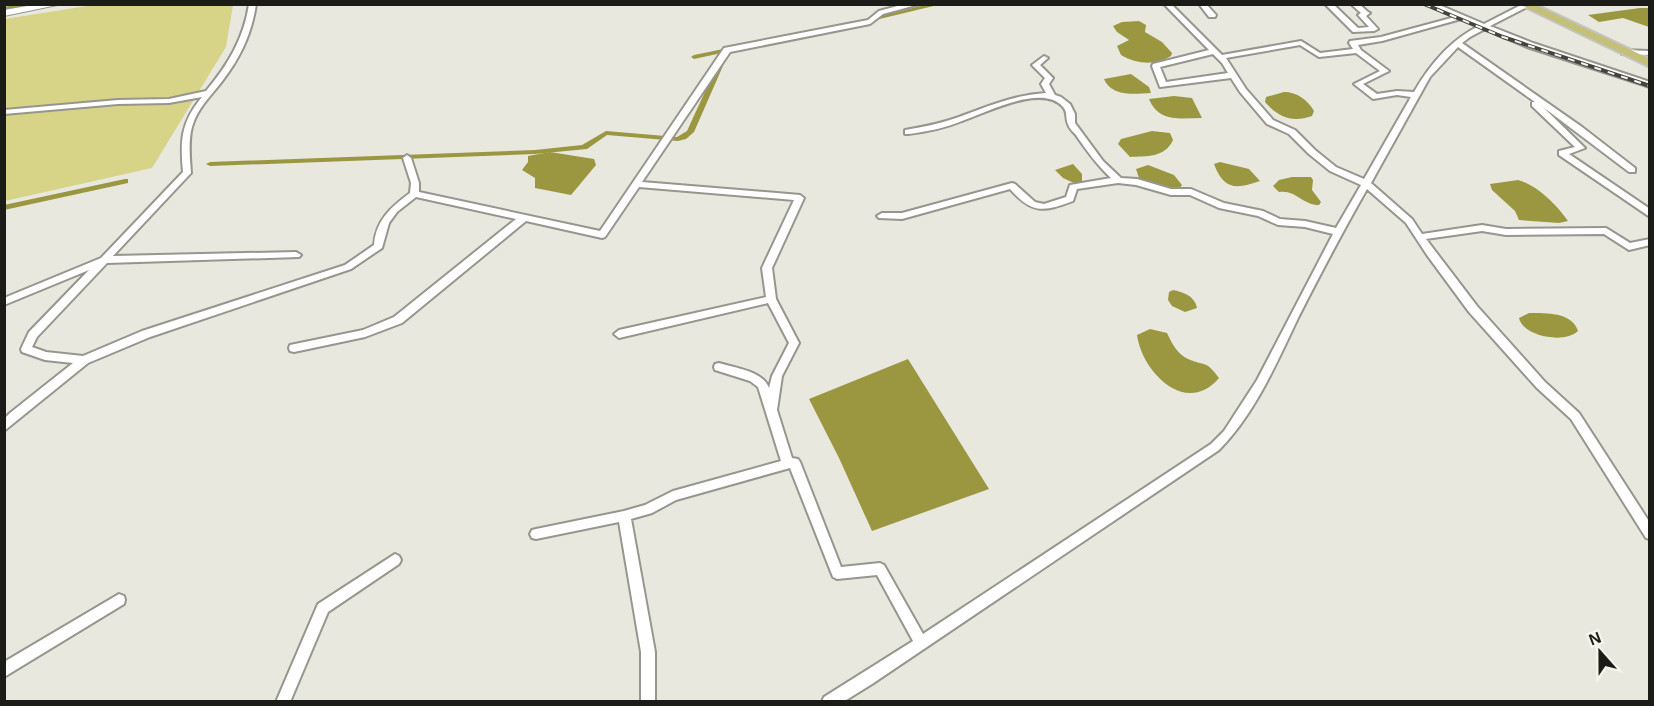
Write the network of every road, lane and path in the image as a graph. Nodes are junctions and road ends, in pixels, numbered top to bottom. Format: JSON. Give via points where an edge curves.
{"nodes":[{"id":1,"x":58,"y":4,"type":"edge"},
{"id":2,"x":253,"y":4,"type":"edge"},
{"id":3,"x":917,"y":4,"type":"edge"},
{"id":4,"x":1167,"y":4,"type":"edge"},
{"id":5,"x":1202,"y":4,"type":"edge"},
{"id":6,"x":1328,"y":4,"type":"edge"},
{"id":7,"x":1354,"y":4,"type":"edge"},
{"id":8,"x":1430,"y":4,"type":"edge"},
{"id":9,"x":1527,"y":5,"type":"edge"},
{"id":10,"x":4,"y":13,"type":"edge"},
{"id":11,"x":1212,"y":15,"type":"dead end"},
{"id":12,"x":1461,"y":17,"type":"junction"},
{"id":13,"x":1483,"y":27,"type":"junction"},
{"id":14,"x":1458,"y":43,"type":"junction"},
{"id":15,"x":1358,"y":51,"type":"junction"},
{"id":16,"x":1212,"y":52,"type":"dead end"},
{"id":17,"x":1624,"y":52,"type":"junction"},
{"id":18,"x":1650,"y":53,"type":"edge"},
{"id":19,"x":1221,"y":57,"type":"junction"},
{"id":20,"x":1044,"y":58,"type":"dead end"},
{"id":21,"x":1650,"y":63,"type":"edge"},
{"id":22,"x":1233,"y":75,"type":"junction"},
{"id":23,"x":1650,"y":85,"type":"edge"},
{"id":24,"x":1525,"y":91,"type":"junction"},
{"id":25,"x":208,"y":93,"type":"junction"},
{"id":26,"x":1051,"y":95,"type":"junction"},
{"id":27,"x":1416,"y":95,"type":"junction"},
{"id":28,"x":4,"y":112,"type":"edge"},
{"id":29,"x":908,"y":132,"type":"dead end"},
{"id":30,"x":407,"y":158,"type":"dead end"},
{"id":31,"x":1632,"y":170,"type":"dead end"},
{"id":32,"x":1118,"y":180,"type":"junction"},
{"id":33,"x":1365,"y":183,"type":"junction"},
{"id":34,"x":636,"y":184,"type":"junction"},
{"id":35,"x":414,"y":194,"type":"junction"},
{"id":36,"x":1650,"y":214,"type":"edge"},
{"id":37,"x":882,"y":216,"type":"dead end"},
{"id":38,"x":524,"y":218,"type":"junction"},
{"id":39,"x":1338,"y":232,"type":"junction"},
{"id":40,"x":1420,"y":237,"type":"junction"},
{"id":41,"x":1650,"y":242,"type":"edge"},
{"id":42,"x":296,"y":255,"type":"dead end"},
{"id":43,"x":104,"y":260,"type":"junction"},
{"id":44,"x":771,"y":299,"type":"junction"},
{"id":45,"x":4,"y":302,"type":"edge"},
{"id":46,"x":618,"y":334,"type":"dead end"},
{"id":47,"x":294,"y":348,"type":"dead end"},
{"id":48,"x":84,"y":360,"type":"junction"},
{"id":49,"x":719,"y":367,"type":"dead end"},
{"id":50,"x":771,"y":410,"type":"junction"},
{"id":51,"x":4,"y":427,"type":"edge"},
{"id":52,"x":788,"y":463,"type":"junction"},
{"id":53,"x":624,"y":516,"type":"junction"},
{"id":54,"x":536,"y":534,"type":"dead end"},
{"id":55,"x":1650,"y":534,"type":"edge"},
{"id":56,"x":395,"y":560,"type":"dead end"},
{"id":57,"x":118,"y":600,"type":"dead end"},
{"id":58,"x":921,"y":643,"type":"junction"},
{"id":59,"x":4,"y":670,"type":"edge"},
{"id":60,"x":284,"y":702,"type":"edge"},
{"id":61,"x":648,"y":702,"type":"edge"},
{"id":62,"x":829,"y":702,"type":"edge"}],
"edges":[{"from":1,"to":10,"type":"street"},
{"from":2,"to":25,"type":"street","via":[[247,35]]},
{"from":3,"to":34,"type":"street","via":[[881,12],[870,22],[727,50]]},
{"from":4,"to":19,"type":"street"},
{"from":5,"to":11,"type":"street"},
{"from":6,"to":7,"type":"street","via":[[1356,30],[1374,29],[1362,15],[1366,13]]},
{"from":8,"to":12,"type":"street"},
{"from":9,"to":13,"type":"street"},
{"from":9,"to":17,"type":"highway"},
{"from":12,"to":13,"type":"street"},
{"from":12,"to":15,"type":"street","via":[[1353,43]]},
{"from":13,"to":14,"type":"street"},
{"from":13,"to":23,"type":"street"},
{"from":14,"to":24,"type":"street"},
{"from":14,"to":27,"type":"street","via":[[1427,76]]},
{"from":15,"to":19,"type":"street","via":[[1318,55],[1301,43]]},
{"from":15,"to":27,"type":"street","via":[[1385,70],[1358,84],[1376,97]]},
{"from":16,"to":22,"type":"street","via":[[1156,66],[1158,78],[1163,85]]},
{"from":17,"to":18,"type":"street"},
{"from":17,"to":21,"type":"highway"},
{"from":19,"to":22,"type":"street"},
{"from":20,"to":26,"type":"street","via":[[1036,65],[1049,78],[1045,84]]},
{"from":22,"to":33,"type":"street","via":[[1270,122],[1292,132],[1333,169]]},
{"from":24,"to":31,"type":"street"},
{"from":24,"to":36,"type":"street","via":[[1522,92],[1581,148],[1562,153]]},
{"from":25,"to":28,"type":"street","via":[[169,100]]},
{"from":25,"to":43,"type":"street","via":[[188,128],[188,173]]},
{"from":26,"to":29,"type":"street","via":[[1009,101],[930,129]]},
{"from":26,"to":32,"type":"street","via":[[1064,100],[1071,112],[1071,123],[1100,163]]},
{"from":27,"to":33,"type":"street"},
{"from":30,"to":35,"type":"street","via":[[415,183]]},
{"from":32,"to":37,"type":"street","via":[[1073,187],[1070,199],[1049,207],[1035,208],[1012,186],[902,216]]},
{"from":32,"to":39,"type":"street","via":[[1172,192],[1191,192],[1222,206],[1260,213],[1278,222]]},
{"from":33,"to":39,"type":"street"},
{"from":33,"to":40,"type":"street","via":[[1410,221]]},
{"from":34,"to":38,"type":"street","via":[[602,235]]},
{"from":34,"to":44,"type":"street","via":[[800,198],[767,268]]},
{"from":35,"to":38,"type":"street"},
{"from":35,"to":48,"type":"street","via":[[393,211],[378,231],[379,246],[348,267],[146,334]]},
{"from":38,"to":47,"type":"street","via":[[398,320],[365,333]]},
{"from":39,"to":58,"type":"street","via":[[1261,382],[1228,434],[1215,447]]},
{"from":40,"to":41,"type":"street","via":[[1482,228],[1506,232],[1606,231],[1629,247]]},
{"from":40,"to":55,"type":"street","via":[[1473,309],[1541,385],[1575,416]]},
{"from":42,"to":43,"type":"street"},
{"from":43,"to":45,"type":"street"},
{"from":43,"to":48,"type":"street","via":[[33,335],[26,349],[45,356]]},
{"from":44,"to":46,"type":"street"},
{"from":44,"to":50,"type":"street","via":[[794,343],[777,376]]},
{"from":48,"to":51,"type":"street"},
{"from":49,"to":50,"type":"street","via":[[754,378],[763,385]]},
{"from":50,"to":52,"type":"street"},
{"from":52,"to":53,"type":"street","via":[[673,496]]},
{"from":52,"to":58,"type":"street","via":[[794,462],[837,573],[880,569]]},
{"from":53,"to":54,"type":"street"},
{"from":53,"to":61,"type":"street","via":[[648,652]]},
{"from":56,"to":60,"type":"street","via":[[323,608]]},
{"from":57,"to":59,"type":"street"},
{"from":58,"to":62,"type":"street"}]}
